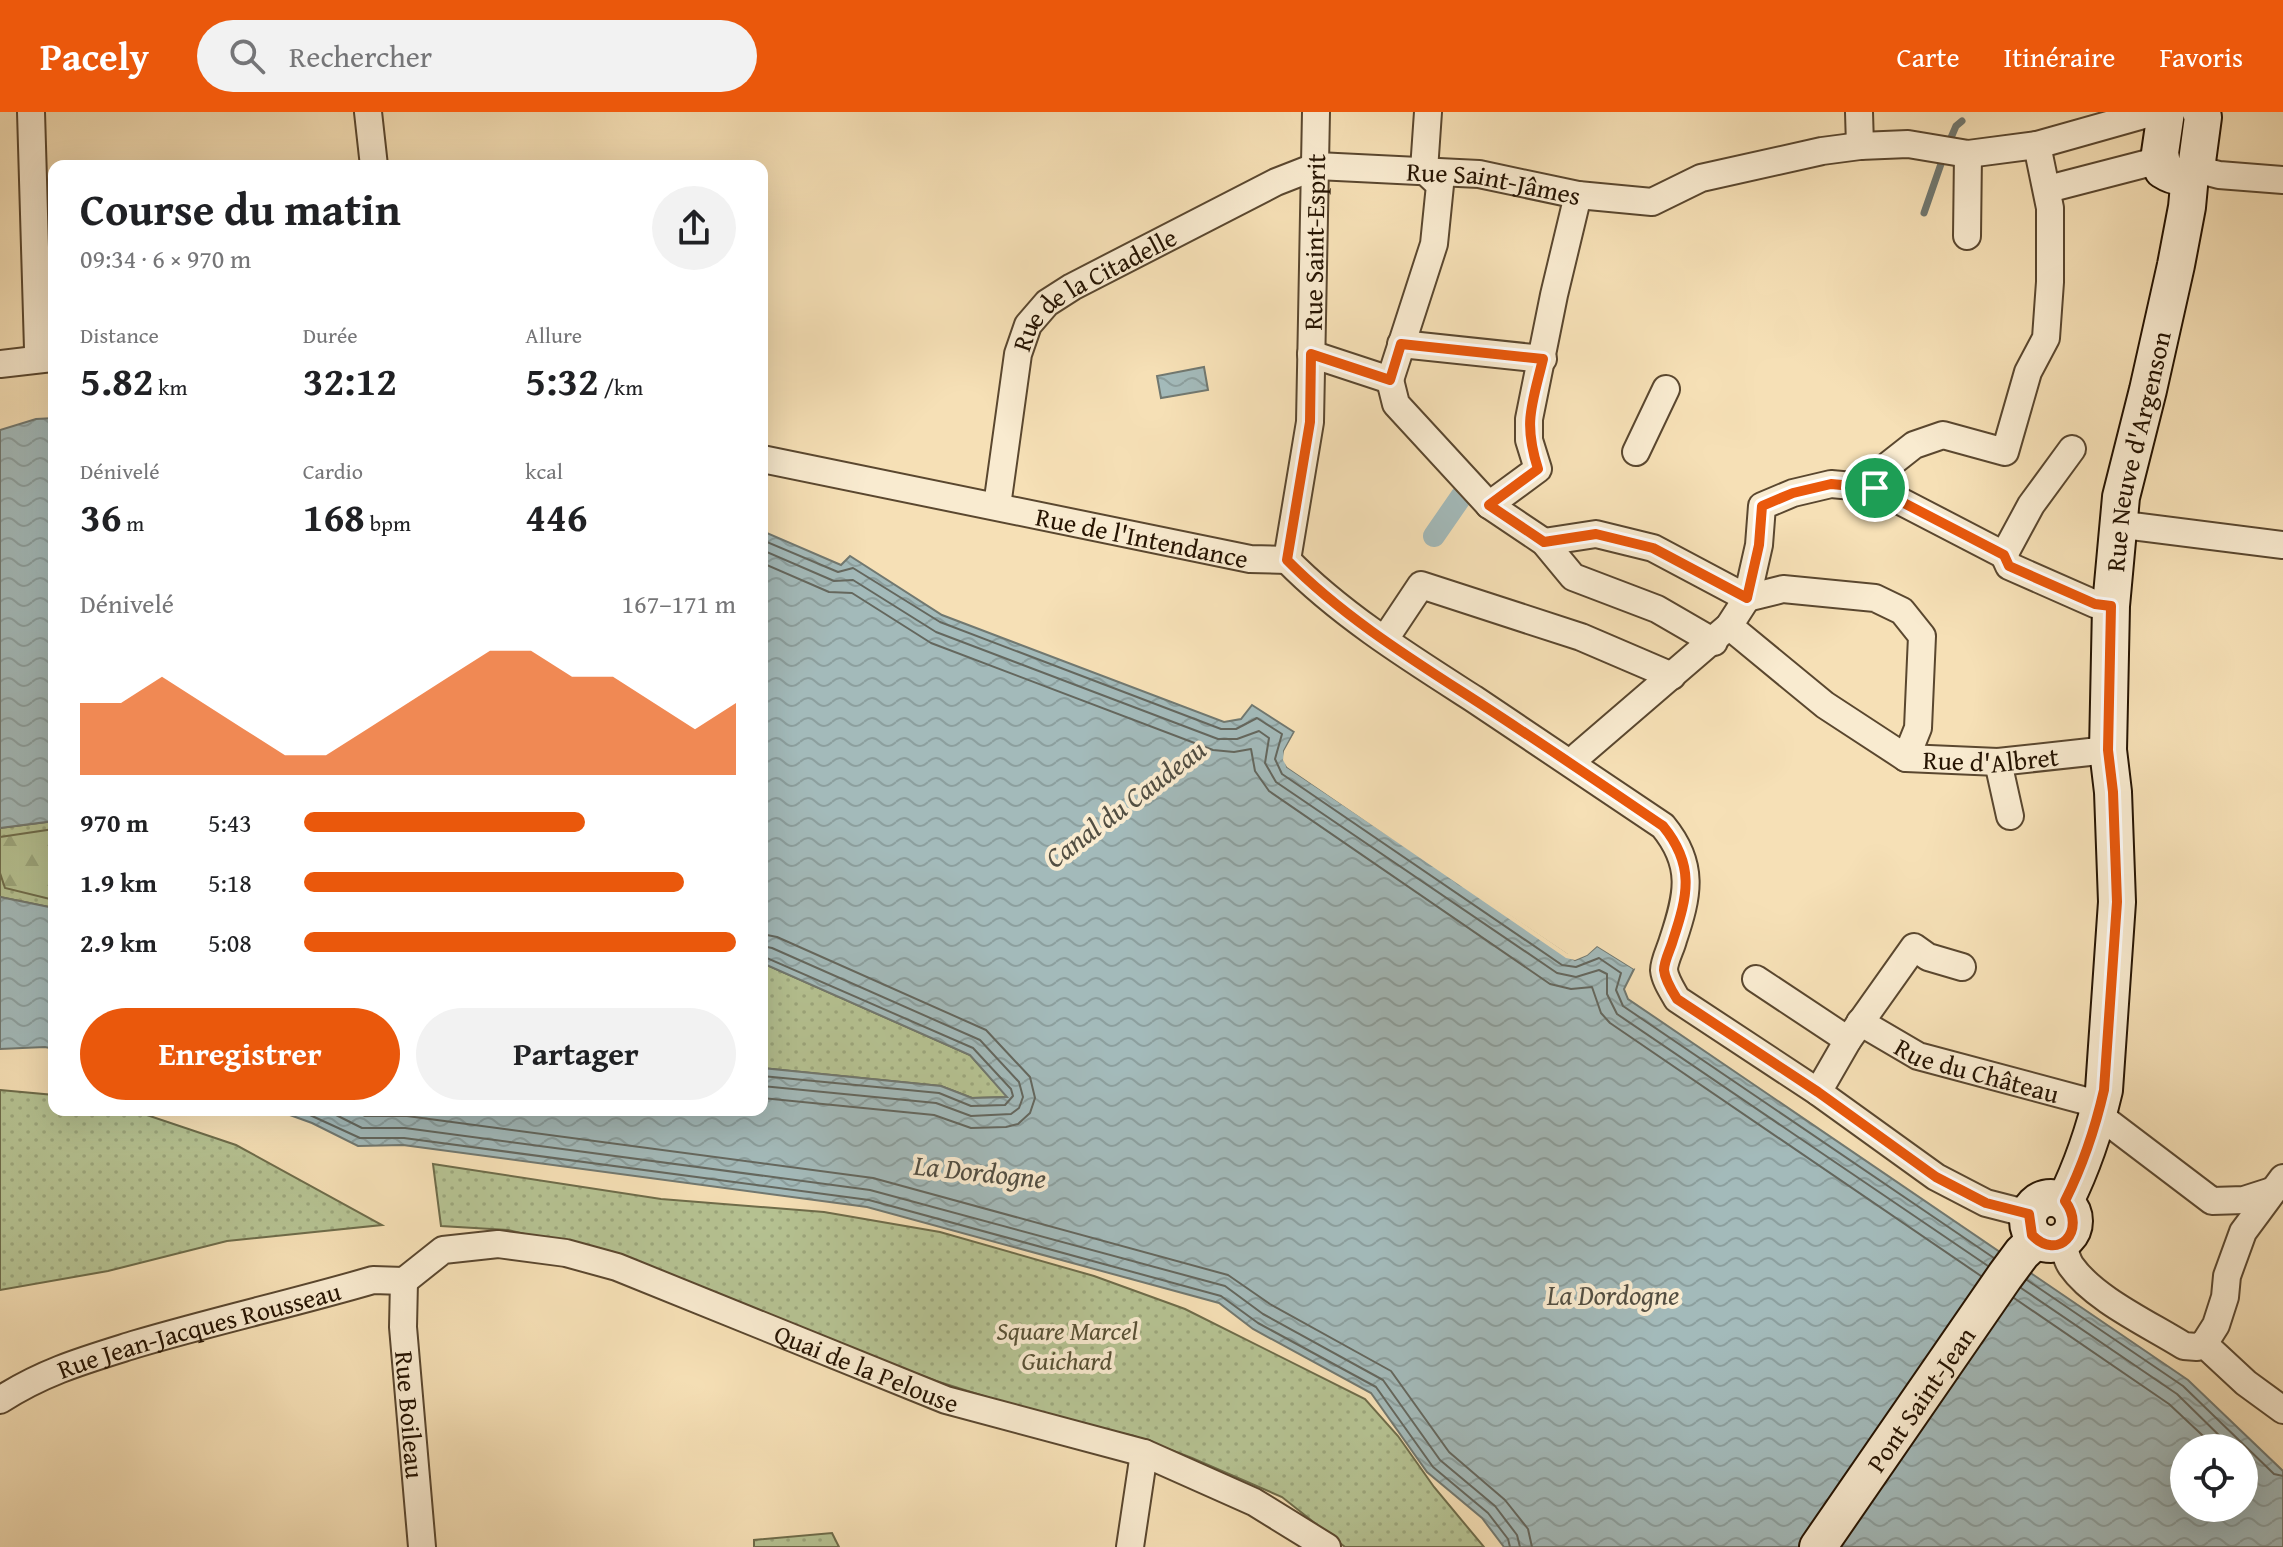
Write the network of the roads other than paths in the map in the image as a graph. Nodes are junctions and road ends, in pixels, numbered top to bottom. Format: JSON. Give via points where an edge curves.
{"nodes":[{"id":1,"x":31,"y":112,"type":"edge"},
{"id":2,"x":368,"y":112,"type":"edge"},
{"id":3,"x":1316,"y":112,"type":"edge"},
{"id":4,"x":1859,"y":112,"type":"edge"},
{"id":5,"x":2154,"y":112,"type":"edge"},
{"id":6,"x":2166,"y":112,"type":"edge"},
{"id":7,"x":2201,"y":112,"type":"edge"},
{"id":8,"x":1425,"y":113,"type":"edge"},
{"id":9,"x":2037,"y":145,"type":"junction"},
{"id":10,"x":1860,"y":146,"type":"junction"},
{"id":11,"x":1968,"y":154,"type":"junction"},
{"id":12,"x":373,"y":160,"type":"edge"},
{"id":13,"x":1317,"y":166,"type":"junction"},
{"id":14,"x":2182,"y":168,"type":"junction"},
{"id":15,"x":1424,"y":170,"type":"junction"},
{"id":16,"x":2283,"y":180,"type":"edge"},
{"id":17,"x":2048,"y":189,"type":"junction"},
{"id":18,"x":1578,"y":195,"type":"junction"},
{"id":19,"x":1967,"y":236,"type":"dead end"},
{"id":20,"x":1401,"y":344,"type":"junction"},
{"id":21,"x":1311,"y":354,"type":"junction"},
{"id":22,"x":45,"y":358,"type":"edge"},
{"id":23,"x":1543,"y":359,"type":"junction"},
{"id":24,"x":0,"y":364,"type":"edge"},
{"id":25,"x":1390,"y":380,"type":"junction"},
{"id":26,"x":1666,"y":389,"type":"dead end"},
{"id":27,"x":2072,"y":449,"type":"dead end"},
{"id":28,"x":1636,"y":452,"type":"dead end"},
{"id":29,"x":768,"y":460,"type":"edge"},
{"id":30,"x":1878,"y":480,"type":"junction"},
{"id":31,"x":1489,"y":505,"type":"junction"},
{"id":32,"x":997,"y":506,"type":"junction"},
{"id":33,"x":2119,"y":528,"type":"junction"},
{"id":34,"x":1544,"y":542,"type":"junction"},
{"id":35,"x":2283,"y":545,"type":"edge"},
{"id":36,"x":2004,"y":555,"type":"junction"},
{"id":37,"x":1287,"y":560,"type":"junction"},
{"id":38,"x":1747,"y":598,"type":"junction"},
{"id":39,"x":2111,"y":606,"type":"junction"},
{"id":40,"x":1722,"y":634,"type":"junction"},
{"id":41,"x":1385,"y":639,"type":"junction"},
{"id":42,"x":1672,"y":676,"type":"junction"},
{"id":43,"x":2108,"y":750,"type":"junction"},
{"id":44,"x":1906,"y":758,"type":"junction"},
{"id":45,"x":1998,"y":762,"type":"junction"},
{"id":46,"x":1572,"y":764,"type":"junction"},
{"id":47,"x":2010,"y":816,"type":"dead end"},
{"id":48,"x":1962,"y":967,"type":"dead end"},
{"id":49,"x":1756,"y":979,"type":"dead end"},
{"id":50,"x":1854,"y":1031,"type":"junction"},
{"id":51,"x":1818,"y":1092,"type":"junction"},
{"id":52,"x":2100,"y":1110,"type":"junction"},
{"id":53,"x":2277,"y":1184,"type":"edge"},
{"id":54,"x":2038,"y":1237,"type":"junction"},
{"id":55,"x":404,"y":1281,"type":"junction"},
{"id":56,"x":2204,"y":1344,"type":"junction"},
{"id":57,"x":0,"y":1400,"type":"edge"},
{"id":58,"x":2283,"y":1410,"type":"edge"},
{"id":59,"x":1144,"y":1453,"type":"junction"},
{"id":60,"x":422,"y":1547,"type":"edge"},
{"id":61,"x":1130,"y":1547,"type":"edge"},
{"id":62,"x":1327,"y":1547,"type":"edge"},
{"id":63,"x":1818,"y":1547,"type":"edge"}],
"edges":[{"from":1,"to":22,"type":"street","via":[[38,349]]},
{"from":2,"to":12,"type":"street"},
{"from":3,"to":13,"type":"street","name":"Rue Saint-Esprit"},
{"from":4,"to":10,"type":"street"},
{"from":5,"to":9,"type":"street"},
{"from":6,"to":14,"type":"main road"},
{"from":7,"to":14,"type":"main road"},
{"from":8,"to":15,"type":"street"},
{"from":9,"to":11,"type":"street"},
{"from":9,"to":17,"type":"street"},
{"from":10,"to":11,"type":"street","via":[[1908,144]]},
{"from":10,"to":18,"type":"street","name":"Rue Saint-Jâmes","via":[[1701,178],[1652,202]]},
{"from":11,"to":19,"type":"street"},
{"from":13,"to":15,"type":"street","name":"Rue Saint-Jâmes"},
{"from":13,"to":21,"type":"street","name":"Rue Saint-Esprit"},
{"from":13,"to":32,"type":"street","name":"Rue de la Citadelle","via":[[1276,182],[1047,303],[1028,325],[1018,354]]},
{"from":14,"to":16,"type":"street"},
{"from":14,"to":17,"type":"street"},
{"from":14,"to":33,"type":"main road","name":"Rue Neuve d'Argenson","via":[[2178,252],[2121,497]]},
{"from":15,"to":18,"type":"street","name":"Rue Saint-Jâmes","via":[[1479,174]]},
{"from":15,"to":20,"type":"street","via":[[1440,185],[1434,244]]},
{"from":17,"to":30,"type":"street","via":[[2046,338],[2028,372],[2005,452],[1943,435],[1914,445]]},
{"from":18,"to":23,"type":"street"},
{"from":20,"to":23,"type":"street"},
{"from":20,"to":25,"type":"street"},
{"from":21,"to":25,"type":"street"},
{"from":21,"to":37,"type":"street","name":"Rue Saint-Esprit","via":[[1310,422]]},
{"from":22,"to":24,"type":"street"},
{"from":23,"to":31,"type":"street","via":[[1529,419],[1538,469]]},
{"from":25,"to":31,"type":"street","name":"Rue d'Albret","via":[[1396,404]]},
{"from":26,"to":28,"type":"street"},
{"from":27,"to":36,"type":"street","via":[[2031,505]]},
{"from":29,"to":32,"type":"street","name":"Rue de l'Intendance"},
{"from":30,"to":36,"type":"street"},
{"from":30,"to":38,"type":"street","via":[[1831,484],[1762,506]]},
{"from":31,"to":34,"type":"street","name":"Rue d'Albret"},
{"from":32,"to":37,"type":"street","name":"Rue de l'Intendance","via":[[1250,559]]},
{"from":33,"to":35,"type":"street"},
{"from":33,"to":39,"type":"main road","name":"Rue Neuve d'Argenson"},
{"from":34,"to":38,"type":"street","via":[[1596,534],[1653,548]]},
{"from":34,"to":40,"type":"street","name":"Rue d'Albret","via":[[1573,577]]},
{"from":36,"to":39,"type":"street","via":[[2009,566]]},
{"from":37,"to":41,"type":"street"},
{"from":38,"to":40,"type":"street"},
{"from":38,"to":44,"type":"street","via":[[1783,589],[1833,593],[1875,598],[1902,611],[1922,636],[1918,728]]},
{"from":39,"to":43,"type":"main road","name":"Rue Neuve d'Argenson"},
{"from":40,"to":42,"type":"street"},
{"from":40,"to":44,"type":"street","name":"Rue d'Albret"},
{"from":41,"to":42,"type":"street","via":[[1421,585],[1581,637]]},
{"from":41,"to":46,"type":"street"},
{"from":42,"to":46,"type":"street"},
{"from":43,"to":45,"type":"street","name":"Rue d'Albret"},
{"from":43,"to":52,"type":"main road","name":"Rue Neuve d'Argenson","via":[[2117,902]]},
{"from":44,"to":45,"type":"street","name":"Rue d'Albret"},
{"from":45,"to":47,"type":"street"},
{"from":46,"to":51,"type":"street","via":[[1663,826],[1675,841],[1687,873],[1683,909],[1664,969],[1677,999]]},
{"from":48,"to":50,"type":"street","via":[[1914,947]]},
{"from":49,"to":50,"type":"street","name":"Rue du Château"},
{"from":50,"to":51,"type":"street"},
{"from":50,"to":52,"type":"street","name":"Rue du Château","via":[[1918,1056]]},
{"from":51,"to":54,"type":"street","via":[[1962,1193]]},
{"from":52,"to":53,"type":"street","name":"Rue du Château","via":[[2212,1201],[2244,1200]]},
{"from":52,"to":54,"type":"main road","name":"Rue Neuve d'Argenson","via":[[2065,1201],[2044,1199],[2032,1208]]},
{"from":53,"to":56,"type":"street","via":[[2243,1232],[2216,1325]]},
{"from":54,"to":56,"type":"street","via":[[2105,1297],[2184,1346]]},
{"from":54,"to":63,"type":"main road","name":"Pont Saint-Jean"},
{"from":55,"to":57,"type":"street","name":"Rue Jean-Jacques Rousseau","via":[[373,1280],[194,1327],[77,1362],[33,1379]]},
{"from":55,"to":59,"type":"street","name":"Quai de la Pelouse","via":[[443,1250],[498,1244],[566,1253],[617,1267],[946,1400]]},
{"from":55,"to":60,"type":"street","name":"Rue Boileau","via":[[403,1327]]},
{"from":56,"to":58,"type":"street"},
{"from":59,"to":61,"type":"street"},
{"from":59,"to":62,"type":"street","name":"Quai de la Pelouse","via":[[1254,1502]]}]}
